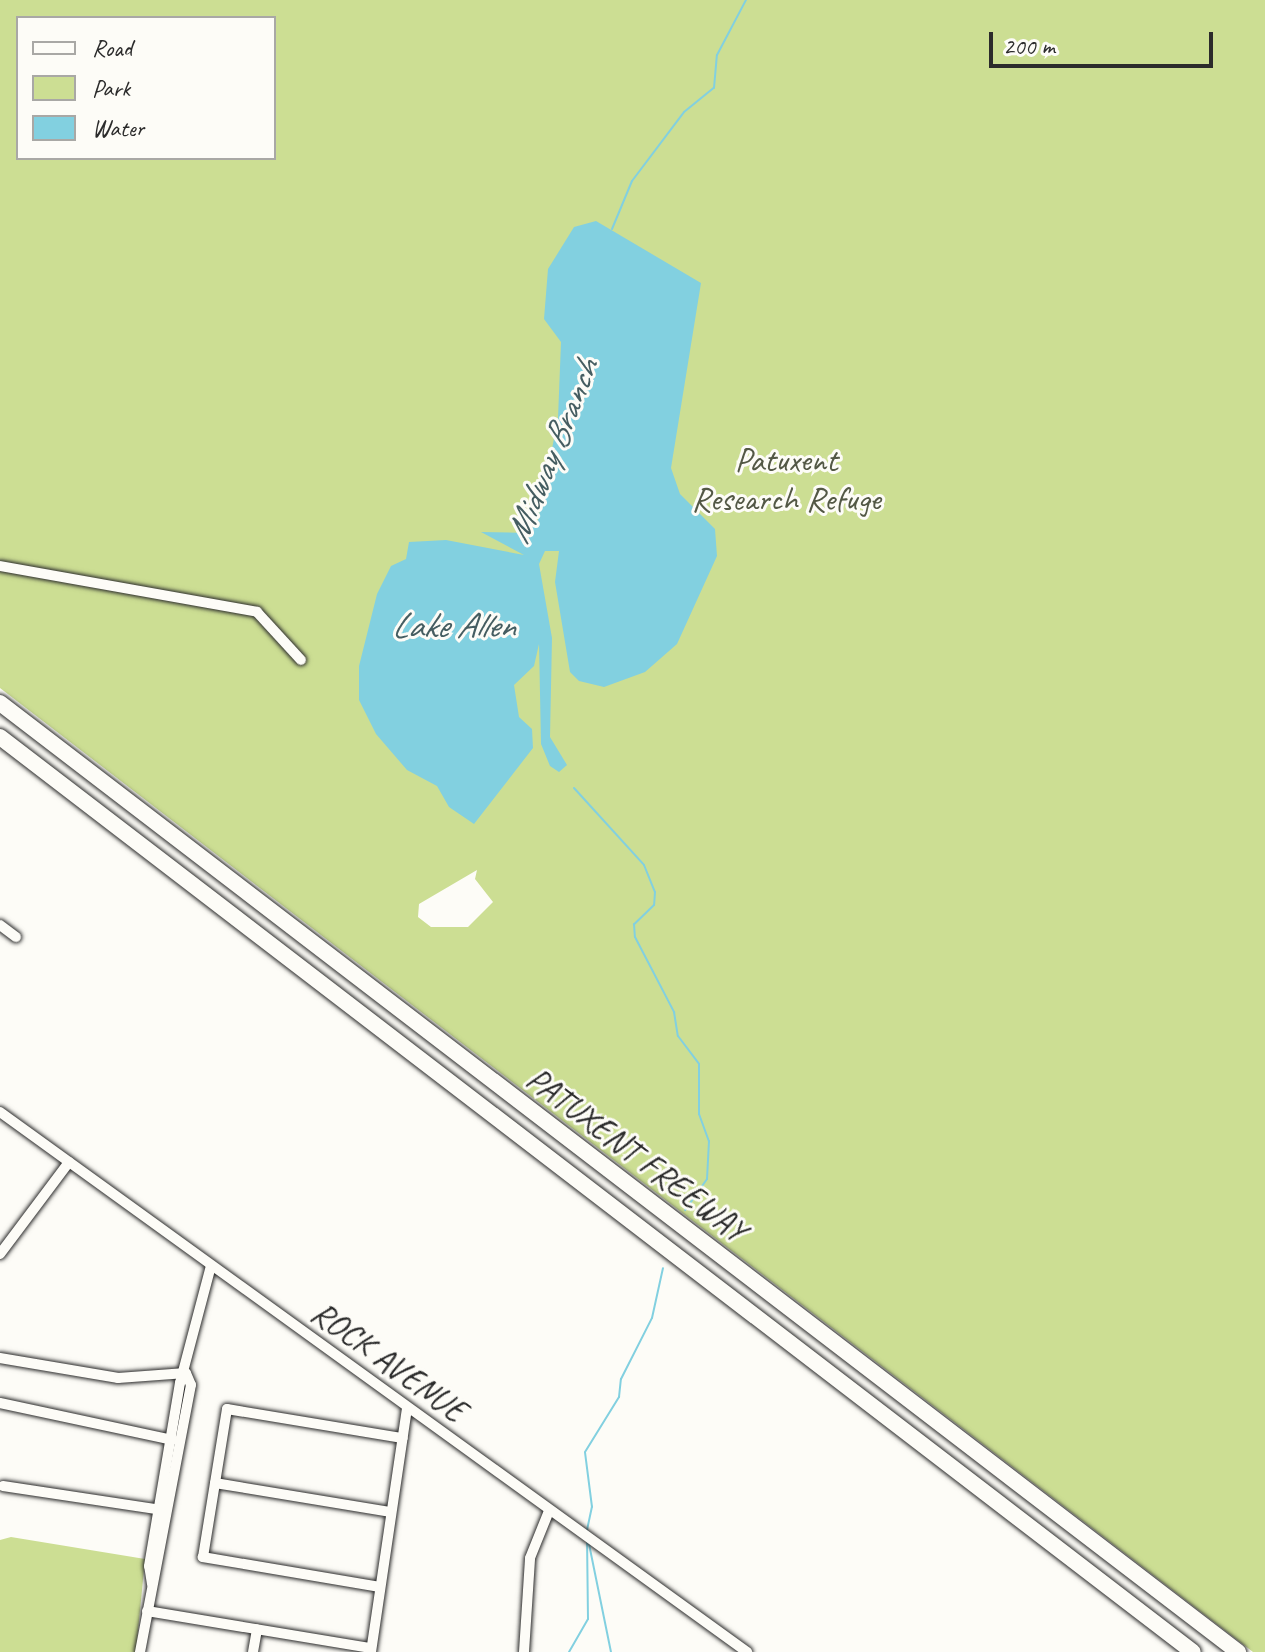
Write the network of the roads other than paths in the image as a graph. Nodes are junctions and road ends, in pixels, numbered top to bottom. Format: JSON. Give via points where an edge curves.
{"nodes":[{"id":1,"x":0,"y":566,"type":"edge"},
{"id":2,"x":301,"y":660,"type":"dead end"},
{"id":3,"x":0,"y":703,"type":"edge"},
{"id":4,"x":0,"y":737,"type":"edge"},
{"id":5,"x":0,"y":925,"type":"edge"},
{"id":6,"x":16,"y":937,"type":"dead end"},
{"id":7,"x":0,"y":1112,"type":"edge"},
{"id":8,"x":69,"y":1162,"type":"junction"},
{"id":9,"x":0,"y":1254,"type":"edge"},
{"id":10,"x":211,"y":1266,"type":"junction"},
{"id":11,"x":0,"y":1358,"type":"edge"},
{"id":12,"x":186,"y":1373,"type":"junction"},
{"id":13,"x":0,"y":1403,"type":"edge"},
{"id":14,"x":407,"y":1413,"type":"junction"},
{"id":15,"x":170,"y":1437,"type":"junction"},
{"id":16,"x":403,"y":1438,"type":"junction"},
{"id":17,"x":179,"y":1451,"type":"junction"},
{"id":18,"x":215,"y":1483,"type":"junction"},
{"id":19,"x":3,"y":1486,"type":"dead end"},
{"id":20,"x":171,"y":1500,"type":"junction"},
{"id":21,"x":549,"y":1511,"type":"junction"},
{"id":22,"x":390,"y":1512,"type":"junction"},
{"id":23,"x":158,"y":1513,"type":"junction"},
{"id":24,"x":152,"y":1584,"type":"junction"},
{"id":25,"x":380,"y":1587,"type":"junction"},
{"id":26,"x":147,"y":1611,"type":"junction"},
{"id":27,"x":257,"y":1629,"type":"junction"},
{"id":28,"x":371,"y":1650,"type":"edge"},
{"id":29,"x":140,"y":1652,"type":"edge"},
{"id":30,"x":253,"y":1652,"type":"edge"},
{"id":31,"x":524,"y":1652,"type":"edge"},
{"id":32,"x":747,"y":1652,"type":"edge"},
{"id":33,"x":1193,"y":1652,"type":"edge"},
{"id":34,"x":1238,"y":1652,"type":"edge"}],
"edges":[{"from":1,"to":2,"type":"street","via":[[257,612]]},
{"from":3,"to":34,"type":"highway","name":"PATUXENT FREEWAY"},
{"from":4,"to":33,"type":"highway","name":"PATUXENT FREEWAY"},
{"from":5,"to":6,"type":"street"},
{"from":7,"to":8,"type":"street","name":"ROCK AVENUE"},
{"from":8,"to":9,"type":"street"},
{"from":8,"to":10,"type":"street","name":"ROCK AVENUE"},
{"from":10,"to":12,"type":"street","via":[[201,1289]]},
{"from":10,"to":14,"type":"street","name":"ROCK AVENUE"},
{"from":11,"to":12,"type":"street","via":[[118,1378]]},
{"from":12,"to":15,"type":"street"},
{"from":12,"to":17,"type":"street","via":[[191,1385]]},
{"from":13,"to":15,"type":"street"},
{"from":14,"to":16,"type":"street"},
{"from":14,"to":21,"type":"street","name":"ROCK AVENUE"},
{"from":15,"to":17,"type":"street"},
{"from":15,"to":23,"type":"street"},
{"from":16,"to":18,"type":"street","via":[[227,1409]]},
{"from":16,"to":22,"type":"street"},
{"from":17,"to":20,"type":"street"},
{"from":18,"to":22,"type":"street"},
{"from":18,"to":25,"type":"street","via":[[203,1557]]},
{"from":19,"to":23,"type":"street"},
{"from":20,"to":23,"type":"street"},
{"from":20,"to":24,"type":"street"},
{"from":21,"to":31,"type":"street","via":[[530,1558]]},
{"from":21,"to":32,"type":"street","name":"ROCK AVENUE"},
{"from":22,"to":25,"type":"street"},
{"from":23,"to":24,"type":"street"},
{"from":24,"to":26,"type":"street"},
{"from":25,"to":28,"type":"street"},
{"from":26,"to":27,"type":"street"},
{"from":26,"to":29,"type":"street"},
{"from":27,"to":28,"type":"street"},
{"from":27,"to":30,"type":"street"}]}
